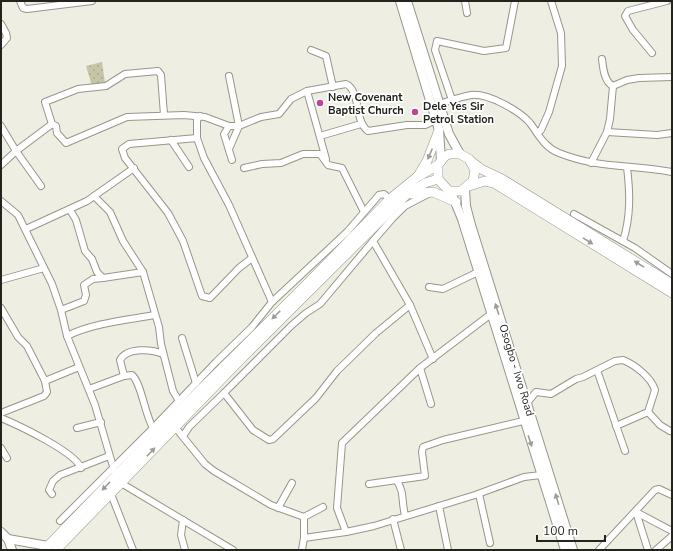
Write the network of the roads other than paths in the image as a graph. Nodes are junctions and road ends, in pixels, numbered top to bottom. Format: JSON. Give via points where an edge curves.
{"nodes":[{"id":1,"x":20,"y":1,"type":"edge"},
{"id":2,"x":92,"y":1,"type":"edge"},
{"id":3,"x":400,"y":1,"type":"edge"},
{"id":4,"x":407,"y":1,"type":"edge"},
{"id":5,"x":465,"y":1,"type":"edge"},
{"id":6,"x":515,"y":1,"type":"edge"},
{"id":7,"x":550,"y":1,"type":"edge"},
{"id":8,"x":667,"y":1,"type":"edge"},
{"id":9,"x":467,"y":13,"type":"dead end"},
{"id":10,"x":1,"y":24,"type":"edge"},
{"id":11,"x":1,"y":45,"type":"edge"},
{"id":12,"x":311,"y":50,"type":"dead end"},
{"id":13,"x":652,"y":53,"type":"dead end"},
{"id":14,"x":602,"y":59,"type":"dead end"},
{"id":15,"x":229,"y":76,"type":"dead end"},
{"id":16,"x":672,"y":77,"type":"edge"},
{"id":17,"x":613,"y":86,"type":"junction"},
{"id":18,"x":333,"y":87,"type":"junction"},
{"id":19,"x":307,"y":91,"type":"junction"},
{"id":20,"x":452,"y":100,"type":"junction"},
{"id":21,"x":439,"y":104,"type":"junction"},
{"id":22,"x":164,"y":115,"type":"junction"},
{"id":23,"x":201,"y":118,"type":"junction"},
{"id":24,"x":436,"y":120,"type":"junction"},
{"id":25,"x":52,"y":124,"type":"junction"},
{"id":26,"x":362,"y":124,"type":"junction"},
{"id":27,"x":1,"y":126,"type":"edge"},
{"id":28,"x":229,"y":126,"type":"junction"},
{"id":29,"x":239,"y":126,"type":"junction"},
{"id":30,"x":439,"y":130,"type":"junction"},
{"id":31,"x":607,"y":132,"type":"junction"},
{"id":32,"x":537,"y":133,"type":"junction"},
{"id":33,"x":672,"y":133,"type":"edge"},
{"id":34,"x":320,"y":136,"type":"junction"},
{"id":35,"x":197,"y":138,"type":"junction"},
{"id":36,"x":171,"y":140,"type":"junction"},
{"id":37,"x":229,"y":149,"type":"junction"},
{"id":38,"x":16,"y":151,"type":"junction"},
{"id":39,"x":460,"y":154,"type":"junction"},
{"id":40,"x":469,"y":159,"type":"junction"},
{"id":41,"x":232,"y":160,"type":"dead end"},
{"id":42,"x":439,"y":163,"type":"junction"},
{"id":43,"x":591,"y":163,"type":"junction"},
{"id":44,"x":1,"y":165,"type":"edge"},
{"id":45,"x":328,"y":165,"type":"junction"},
{"id":46,"x":190,"y":167,"type":"dead end"},
{"id":47,"x":629,"y":167,"type":"junction"},
{"id":48,"x":134,"y":168,"type":"junction"},
{"id":49,"x":244,"y":168,"type":"dead end"},
{"id":50,"x":672,"y":172,"type":"edge"},
{"id":51,"x":417,"y":178,"type":"junction"},
{"id":52,"x":438,"y":179,"type":"junction"},
{"id":53,"x":41,"y":186,"type":"dead end"},
{"id":54,"x":467,"y":187,"type":"junction"},
{"id":55,"x":449,"y":191,"type":"junction"},
{"id":56,"x":433,"y":192,"type":"junction"},
{"id":57,"x":406,"y":195,"type":"junction"},
{"id":58,"x":94,"y":196,"type":"junction"},
{"id":59,"x":390,"y":199,"type":"junction"},
{"id":60,"x":1,"y":200,"type":"edge"},
{"id":61,"x":456,"y":202,"type":"junction"},
{"id":62,"x":70,"y":210,"type":"junction"},
{"id":63,"x":364,"y":212,"type":"junction"},
{"id":64,"x":574,"y":214,"type":"dead end"},
{"id":65,"x":26,"y":229,"type":"junction"},
{"id":66,"x":373,"y":241,"type":"junction"},
{"id":67,"x":623,"y":241,"type":"junction"},
{"id":68,"x":252,"y":258,"type":"junction"},
{"id":69,"x":44,"y":268,"type":"junction"},
{"id":70,"x":143,"y":272,"type":"junction"},
{"id":71,"x":478,"y":272,"type":"junction"},
{"id":72,"x":672,"y":274,"type":"edge"},
{"id":73,"x":103,"y":278,"type":"junction"},
{"id":74,"x":1,"y":280,"type":"edge"},
{"id":75,"x":294,"y":282,"type":"junction"},
{"id":76,"x":672,"y":284,"type":"edge"},
{"id":77,"x":429,"y":288,"type":"dead end"},
{"id":78,"x":302,"y":290,"type":"junction"},
{"id":79,"x":672,"y":293,"type":"edge"},
{"id":80,"x":272,"y":302,"type":"junction"},
{"id":81,"x":410,"y":305,"type":"junction"},
{"id":82,"x":1,"y":308,"type":"edge"},
{"id":83,"x":62,"y":310,"type":"junction"},
{"id":84,"x":491,"y":314,"type":"junction"},
{"id":85,"x":155,"y":315,"type":"junction"},
{"id":86,"x":67,"y":336,"type":"junction"},
{"id":87,"x":182,"y":338,"type":"dead end"},
{"id":88,"x":252,"y":344,"type":"junction"},
{"id":89,"x":164,"y":354,"type":"junction"},
{"id":90,"x":433,"y":358,"type":"junction"},
{"id":91,"x":79,"y":367,"type":"junction"},
{"id":92,"x":420,"y":368,"type":"junction"},
{"id":93,"x":597,"y":370,"type":"junction"},
{"id":94,"x":124,"y":376,"type":"junction"},
{"id":95,"x":44,"y":381,"type":"junction"},
{"id":96,"x":196,"y":384,"type":"junction"},
{"id":97,"x":89,"y":390,"type":"junction"},
{"id":98,"x":224,"y":393,"type":"junction"},
{"id":99,"x":190,"y":395,"type":"junction"},
{"id":100,"x":179,"y":401,"type":"junction"},
{"id":101,"x":527,"y":403,"type":"junction"},
{"id":102,"x":431,"y":404,"type":"dead end"},
{"id":103,"x":648,"y":412,"type":"junction"},
{"id":104,"x":1,"y":414,"type":"edge"},
{"id":105,"x":523,"y":421,"type":"junction"},
{"id":106,"x":101,"y":422,"type":"junction"},
{"id":107,"x":616,"y":426,"type":"junction"},
{"id":108,"x":175,"y":427,"type":"junction"},
{"id":109,"x":76,"y":428,"type":"dead end"},
{"id":110,"x":153,"y":428,"type":"junction"},
{"id":111,"x":670,"y":431,"type":"dead end"},
{"id":112,"x":183,"y":436,"type":"junction"},
{"id":113,"x":1,"y":448,"type":"edge"},
{"id":114,"x":625,"y":451,"type":"dead end"},
{"id":115,"x":109,"y":456,"type":"junction"},
{"id":116,"x":7,"y":458,"type":"dead end"},
{"id":117,"x":81,"y":468,"type":"junction"},
{"id":118,"x":115,"y":471,"type":"junction"},
{"id":119,"x":541,"y":475,"type":"junction"},
{"id":120,"x":398,"y":481,"type":"junction"},
{"id":121,"x":292,"y":482,"type":"dead end"},
{"id":122,"x":121,"y":483,"type":"junction"},
{"id":123,"x":369,"y":484,"type":"dead end"},
{"id":124,"x":52,"y":494,"type":"dead end"},
{"id":125,"x":111,"y":494,"type":"junction"},
{"id":126,"x":479,"y":494,"type":"junction"},
{"id":127,"x":672,"y":495,"type":"edge"},
{"id":128,"x":439,"y":506,"type":"junction"},
{"id":129,"x":323,"y":507,"type":"dead end"},
{"id":130,"x":278,"y":508,"type":"junction"},
{"id":131,"x":636,"y":512,"type":"junction"},
{"id":132,"x":405,"y":515,"type":"junction"},
{"id":133,"x":304,"y":518,"type":"junction"},
{"id":134,"x":393,"y":519,"type":"junction"},
{"id":135,"x":183,"y":520,"type":"junction"},
{"id":136,"x":60,"y":521,"type":"dead end"},
{"id":137,"x":672,"y":531,"type":"edge"},
{"id":138,"x":1,"y":532,"type":"edge"},
{"id":139,"x":346,"y":532,"type":"junction"},
{"id":140,"x":672,"y":536,"type":"edge"},
{"id":141,"x":304,"y":538,"type":"junction"},
{"id":142,"x":8,"y":539,"type":"junction"},
{"id":143,"x":490,"y":543,"type":"dead end"},
{"id":144,"x":50,"y":549,"type":"edge"},
{"id":145,"x":12,"y":550,"type":"edge"},
{"id":146,"x":133,"y":550,"type":"edge"},
{"id":147,"x":185,"y":550,"type":"edge"},
{"id":148,"x":233,"y":550,"type":"edge"},
{"id":149,"x":302,"y":550,"type":"edge"},
{"id":150,"x":401,"y":550,"type":"edge"},
{"id":151,"x":448,"y":550,"type":"edge"},
{"id":152,"x":565,"y":550,"type":"edge"},
{"id":153,"x":573,"y":550,"type":"edge"},
{"id":154,"x":599,"y":550,"type":"edge"},
{"id":155,"x":648,"y":550,"type":"edge"},
{"id":156,"x":656,"y":550,"type":"edge"}],
"edges":[{"from":1,"to":2,"type":"street","via":[[23,8],[27,9]]},
{"from":3,"to":24,"type":"main road"},
{"from":4,"to":21,"type":"main road"},
{"from":5,"to":9,"type":"street"},
{"from":6,"to":20,"type":"street","via":[[506,48],[484,51],[437,41],[435,50]]},
{"from":7,"to":32,"type":"street","via":[[561,33],[562,66],[549,112]]},
{"from":8,"to":13,"type":"street","via":[[628,11],[626,16],[633,30]]},
{"from":10,"to":11,"type":"street","via":[[7,38]]},
{"from":12,"to":18,"type":"street","via":[[326,56]]},
{"from":14,"to":17,"type":"street","via":[[605,77]]},
{"from":15,"to":29,"type":"street"},
{"from":16,"to":17,"type":"street","via":[[639,78]]},
{"from":17,"to":31,"type":"street"},
{"from":18,"to":19,"type":"street"},
{"from":18,"to":26,"type":"street","via":[[346,84],[351,88]]},
{"from":19,"to":29,"type":"street","via":[[291,99],[278,114]]},
{"from":19,"to":34,"type":"street"},
{"from":20,"to":21,"type":"street"},
{"from":20,"to":32,"type":"street","via":[[472,95],[482,96],[520,114]]},
{"from":21,"to":39,"type":"main road","via":[[452,141]]},
{"from":22,"to":23,"type":"street"},
{"from":22,"to":25,"type":"street","via":[[120,119],[66,143],[57,133],[56,126]]},
{"from":22,"to":25,"type":"street","via":[[161,74],[152,70],[125,74],[106,86],[78,89],[45,102]]},
{"from":23,"to":28,"type":"street"},
{"from":23,"to":35,"type":"street"},
{"from":24,"to":26,"type":"street","via":[[425,125],[407,124],[368,131]]},
{"from":24,"to":30,"type":"main road"},
{"from":25,"to":38,"type":"street"},
{"from":26,"to":34,"type":"street"},
{"from":27,"to":38,"type":"street"},
{"from":28,"to":29,"type":"street"},
{"from":28,"to":37,"type":"street","via":[[224,134]]},
{"from":29,"to":37,"type":"street"},
{"from":30,"to":42,"type":"main road"},
{"from":30,"to":51,"type":"highway","one_way":true},
{"from":31,"to":33,"type":"street","via":[[657,135]]},
{"from":31,"to":43,"type":"street"},
{"from":32,"to":43,"type":"street","via":[[548,148]]},
{"from":34,"to":45,"type":"street"},
{"from":35,"to":36,"type":"street"},
{"from":35,"to":68,"type":"street"},
{"from":36,"to":46,"type":"street"},
{"from":36,"to":48,"type":"street","via":[[129,144],[122,149],[125,158]]},
{"from":37,"to":41,"type":"street"},
{"from":38,"to":44,"type":"street"},
{"from":38,"to":53,"type":"street"},
{"from":39,"to":40,"type":"highway"},
{"from":39,"to":42,"type":"highway","via":[[449,154]]},
{"from":40,"to":54,"type":"highway","via":[[473,164],[474,176]]},
{"from":76,"to":40,"type":"highway","one_way":true,"via":[[502,179],[481,169]]},
{"from":42,"to":51,"type":"highway"},
{"from":42,"to":52,"type":"highway"},
{"from":43,"to":47,"type":"street"},
{"from":45,"to":49,"type":"street","via":[[320,154],[316,153],[302,154],[281,163]]},
{"from":45,"to":63,"type":"street","via":[[342,168]]},
{"from":47,"to":50,"type":"street"},
{"from":47,"to":67,"type":"street","via":[[630,194]]},
{"from":48,"to":58,"type":"street"},
{"from":48,"to":68,"type":"street","via":[[168,213],[183,241],[202,296],[210,298]]},
{"from":51,"to":59,"type":"highway"},
{"from":52,"to":55,"type":"highway"},
{"from":52,"to":57,"type":"highway"},
{"from":54,"to":55,"type":"highway"},
{"from":54,"to":79,"type":"highway","one_way":true,"via":[[485,182],[494,183]]},
{"from":101,"to":54,"type":"main road","name":"Osogbo - Iwo Road","one_way":true,"via":[[470,225],[466,206]]},
{"from":55,"to":61,"type":"main road","name":"Osogbo - Iwo Road"},
{"from":56,"to":57,"type":"highway"},
{"from":56,"to":61,"type":"highway"},
{"from":56,"to":66,"type":"street","via":[[405,206]]},
{"from":57,"to":88,"type":"highway"},
{"from":58,"to":62,"type":"street"},
{"from":58,"to":70,"type":"street","via":[[110,212],[123,241]]},
{"from":59,"to":63,"type":"street","via":[[384,194],[379,195]]},
{"from":59,"to":78,"type":"highway"},
{"from":60,"to":65,"type":"street","via":[[13,209]]},
{"from":61,"to":71,"type":"main road","name":"Osogbo - Iwo Road"},
{"from":62,"to":65,"type":"street"},
{"from":62,"to":73,"type":"street","via":[[76,220],[85,251]]},
{"from":63,"to":75,"type":"street","via":[[347,232]]},
{"from":64,"to":67,"type":"street"},
{"from":65,"to":69,"type":"street"},
{"from":66,"to":81,"type":"street"},
{"from":66,"to":98,"type":"street","via":[[320,304],[292,325]]},
{"from":67,"to":72,"type":"street"},
{"from":68,"to":80,"type":"street"},
{"from":69,"to":74,"type":"street"},
{"from":69,"to":83,"type":"street"},
{"from":70,"to":73,"type":"street"},
{"from":70,"to":85,"type":"street"},
{"from":71,"to":77,"type":"street","via":[[443,289]]},
{"from":71,"to":84,"type":"main road","name":"Osogbo - Iwo Road"},
{"from":73,"to":83,"type":"street","via":[[93,279],[84,285],[84,300]]},
{"from":75,"to":78,"type":"street"},
{"from":75,"to":80,"type":"street"},
{"from":78,"to":88,"type":"highway","one_way":true},
{"from":80,"to":96,"type":"street","via":[[252,327]]},
{"from":81,"to":90,"type":"street"},
{"from":81,"to":98,"type":"street","via":[[376,333],[337,371],[316,398],[271,440],[252,430]]},
{"from":82,"to":95,"type":"street","via":[[18,337],[27,346]]},
{"from":83,"to":86,"type":"street"},
{"from":84,"to":90,"type":"street"},
{"from":84,"to":105,"type":"main road","name":"Osogbo - Iwo Road"},
{"from":85,"to":86,"type":"street","via":[[74,332]]},
{"from":85,"to":89,"type":"street"},
{"from":86,"to":91,"type":"street"},
{"from":87,"to":96,"type":"street"},
{"from":88,"to":99,"type":"highway"},
{"from":88,"to":108,"type":"highway"},
{"from":89,"to":94,"type":"street","via":[[151,350],[123,355],[120,360]]},
{"from":89,"to":100,"type":"street","via":[[173,391]]},
{"from":90,"to":92,"type":"street"},
{"from":91,"to":95,"type":"street"},
{"from":91,"to":97,"type":"street"},
{"from":92,"to":102,"type":"street"},
{"from":92,"to":139,"type":"street","via":[[342,443],[337,508]]},
{"from":93,"to":101,"type":"street","via":[[551,394],[536,392]]},
{"from":93,"to":103,"type":"street","via":[[620,360],[637,368],[655,390]]},
{"from":93,"to":107,"type":"street"},
{"from":94,"to":97,"type":"street"},
{"from":94,"to":110,"type":"street","via":[[134,376]]},
{"from":95,"to":104,"type":"street","via":[[47,392],[44,396]]},
{"from":96,"to":99,"type":"street"},
{"from":97,"to":106,"type":"street"},
{"from":98,"to":112,"type":"street"},
{"from":99,"to":100,"type":"street"},
{"from":99,"to":118,"type":"highway"},
{"from":100,"to":110,"type":"street"},
{"from":153,"to":101,"type":"main road","name":"Osogbo - Iwo Road","one_way":true},
{"from":103,"to":107,"type":"street"},
{"from":103,"to":111,"type":"street"},
{"from":104,"to":117,"type":"street","via":[[46,440],[77,461]]},
{"from":105,"to":119,"type":"main road","name":"Osogbo - Iwo Road","one_way":true},
{"from":105,"to":120,"type":"street","via":[[423,447],[425,476]]},
{"from":106,"to":109,"type":"street"},
{"from":106,"to":115,"type":"street"},
{"from":107,"to":114,"type":"street"},
{"from":108,"to":112,"type":"street"},
{"from":122,"to":108,"type":"highway","one_way":true},
{"from":110,"to":118,"type":"street"},
{"from":112,"to":130,"type":"street","via":[[205,464],[214,471]]},
{"from":113,"to":116,"type":"street"},
{"from":115,"to":117,"type":"street"},
{"from":115,"to":118,"type":"street"},
{"from":117,"to":124,"type":"street","via":[[60,475],[53,481],[49,490]]},
{"from":118,"to":136,"type":"street"},
{"from":118,"to":144,"type":"highway","one_way":true},
{"from":119,"to":126,"type":"street","via":[[524,477]]},
{"from":119,"to":152,"type":"main road","name":"Osogbo - Iwo Road"},
{"from":120,"to":123,"type":"street"},
{"from":120,"to":132,"type":"street","via":[[403,491],[402,506]]},
{"from":121,"to":130,"type":"street"},
{"from":122,"to":125,"type":"highway"},
{"from":122,"to":135,"type":"street"},
{"from":125,"to":144,"type":"highway"},
{"from":125,"to":146,"type":"street"},
{"from":126,"to":128,"type":"street"},
{"from":126,"to":143,"type":"street"},
{"from":127,"to":131,"type":"street","via":[[658,488]]},
{"from":128,"to":132,"type":"street"},
{"from":128,"to":151,"type":"street"},
{"from":129,"to":133,"type":"street"},
{"from":130,"to":133,"type":"street"},
{"from":131,"to":137,"type":"street"},
{"from":131,"to":154,"type":"street"},
{"from":131,"to":155,"type":"street"},
{"from":132,"to":134,"type":"street"},
{"from":133,"to":141,"type":"street"},
{"from":134,"to":139,"type":"street"},
{"from":134,"to":150,"type":"street"},
{"from":135,"to":147,"type":"street","via":[[181,535]]},
{"from":135,"to":148,"type":"street"},
{"from":138,"to":142,"type":"main road"},
{"from":139,"to":141,"type":"street"},
{"from":140,"to":156,"type":"street"},
{"from":141,"to":149,"type":"street"},
{"from":142,"to":144,"type":"main road"},
{"from":142,"to":145,"type":"main road"}]}
